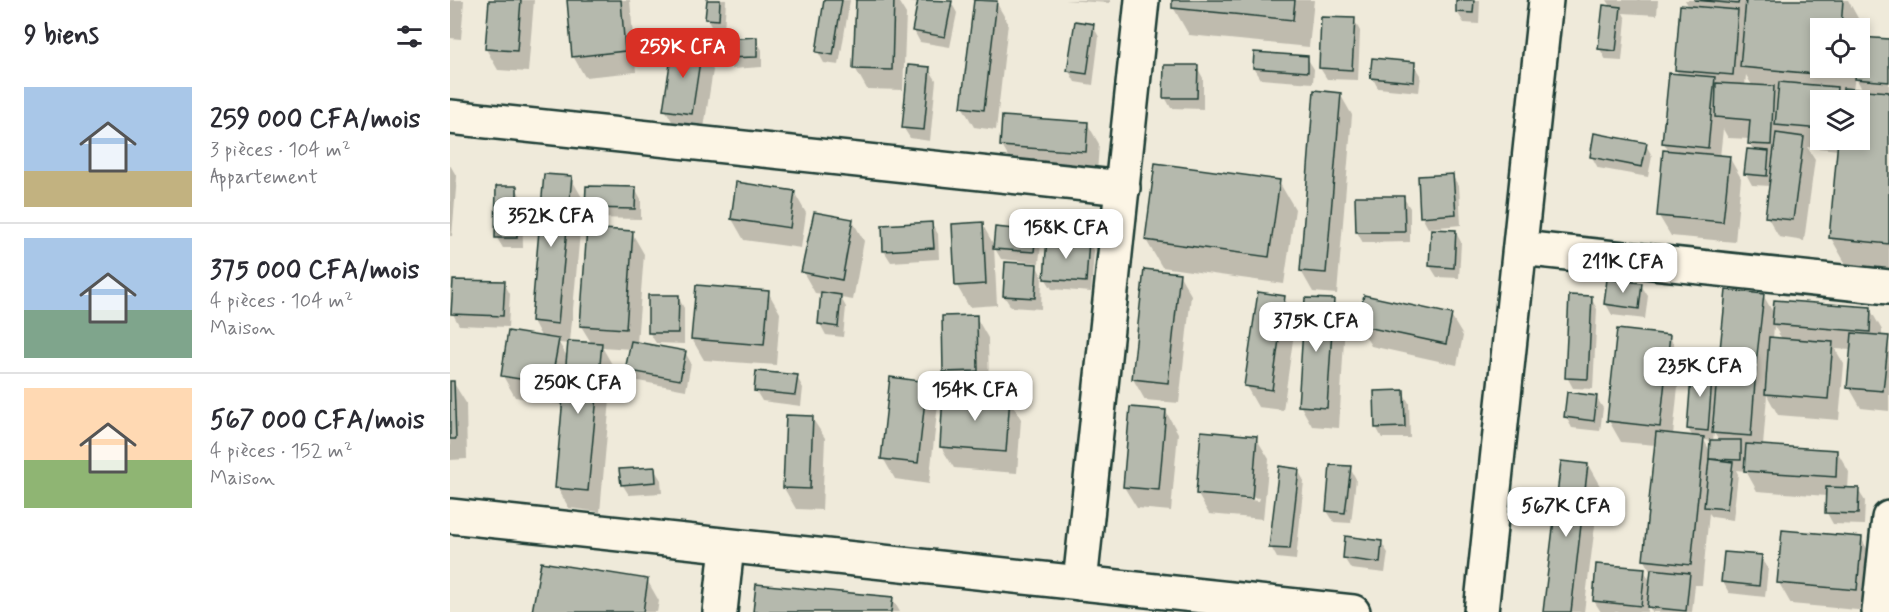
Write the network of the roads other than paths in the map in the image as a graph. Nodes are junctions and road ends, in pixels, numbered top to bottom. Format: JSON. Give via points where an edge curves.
{"nodes":[{"id":1,"x":1142,"y":0,"type":"edge"},
{"id":2,"x":1546,"y":0,"type":"edge"},
{"id":3,"x":450,"y":117,"type":"edge"},
{"id":4,"x":1123,"y":188,"type":"junction"},
{"id":5,"x":1520,"y":248,"type":"junction"},
{"id":6,"x":1889,"y":287,"type":"edge"},
{"id":7,"x":450,"y":516,"type":"edge"},
{"id":8,"x":1889,"y":518,"type":"edge"},
{"id":9,"x":727,"y":546,"type":"junction"},
{"id":10,"x":1080,"y":583,"type":"junction"},
{"id":11,"x":720,"y":612,"type":"edge"},
{"id":12,"x":1353,"y":612,"type":"edge"},
{"id":13,"x":1481,"y":612,"type":"edge"},
{"id":14,"x":1879,"y":612,"type":"edge"}],
"edges":[{"from":1,"to":4,"type":"street"},
{"from":2,"to":5,"type":"street"},
{"from":3,"to":4,"type":"street"},
{"from":4,"to":10,"type":"street"},
{"from":5,"to":6,"type":"street"},
{"from":5,"to":13,"type":"street"},
{"from":7,"to":9,"type":"street"},
{"from":8,"to":14,"type":"street"},
{"from":9,"to":10,"type":"street"},
{"from":9,"to":11,"type":"street"},
{"from":10,"to":12,"type":"street"}]}
